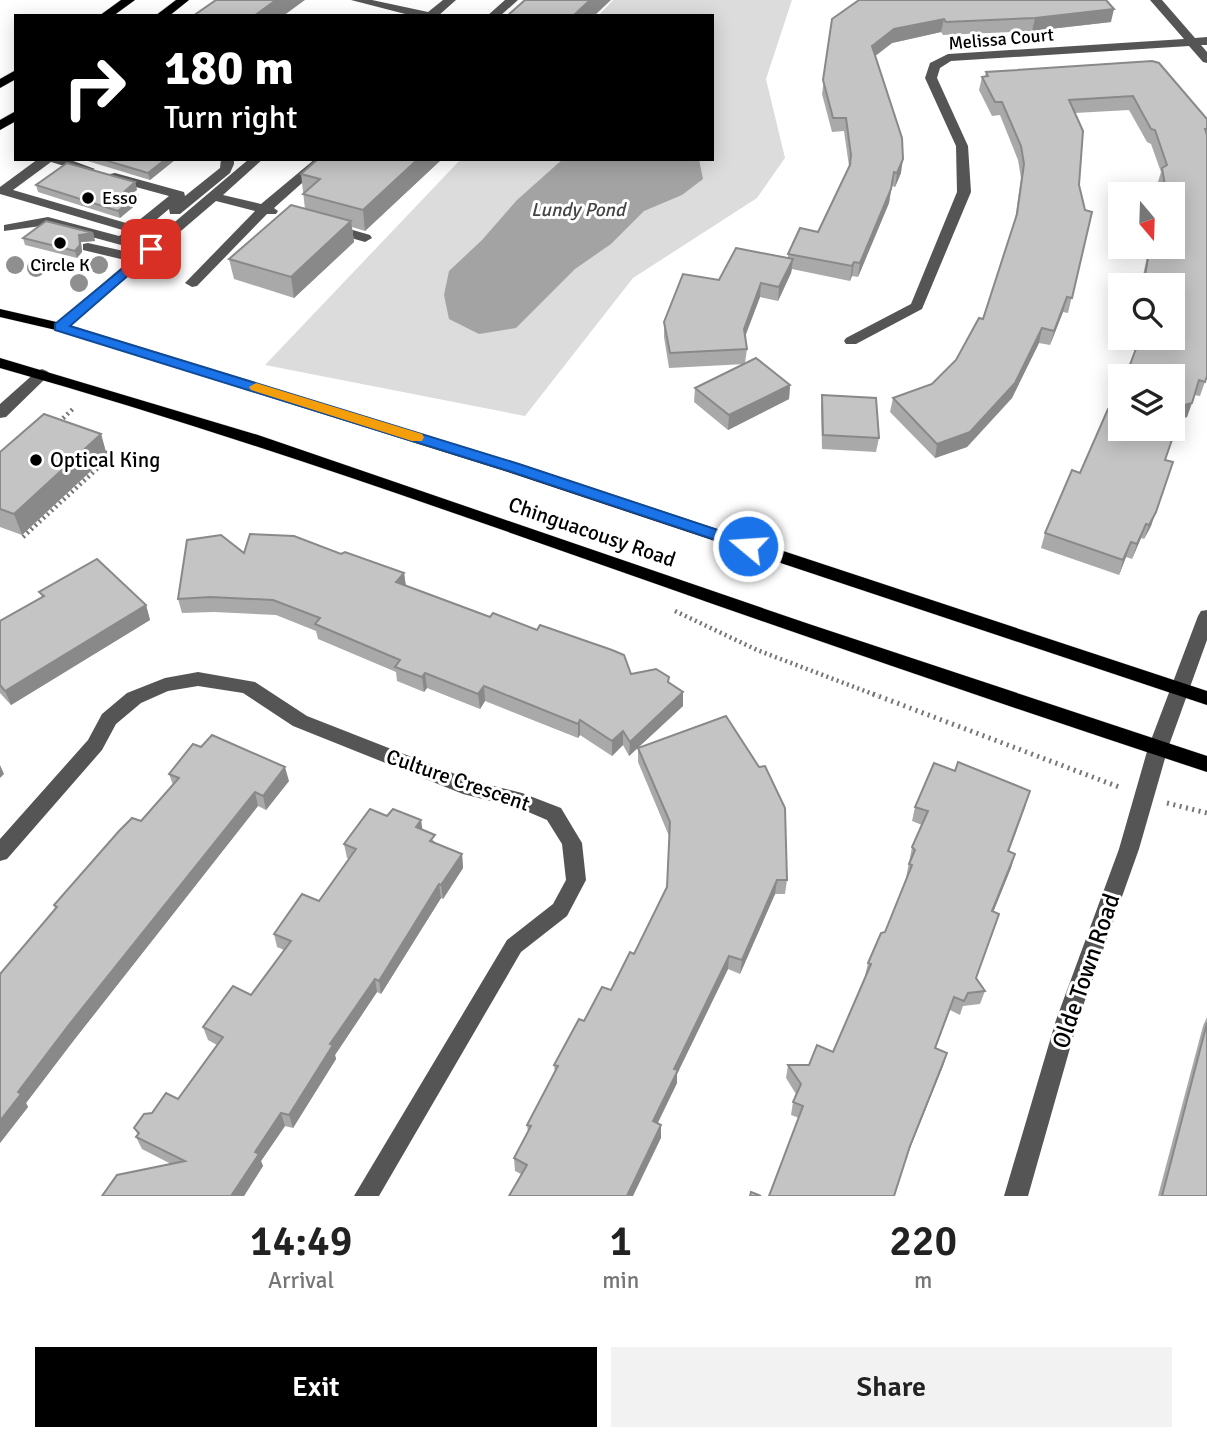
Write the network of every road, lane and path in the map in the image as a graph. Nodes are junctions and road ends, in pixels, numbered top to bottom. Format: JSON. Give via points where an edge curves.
{"nodes":[{"id":1,"x":129,"y":0,"type":"edge"},
{"id":2,"x":184,"y":0,"type":"edge"},
{"id":3,"x":357,"y":0,"type":"edge"},
{"id":4,"x":450,"y":0,"type":"edge"},
{"id":5,"x":512,"y":0,"type":"edge"},
{"id":6,"x":1156,"y":0,"type":"edge"},
{"id":7,"x":108,"y":14,"type":"edge"},
{"id":8,"x":163,"y":14,"type":"edge"},
{"id":9,"x":421,"y":14,"type":"edge"},
{"id":10,"x":432,"y":14,"type":"edge"},
{"id":11,"x":495,"y":14,"type":"edge"},
{"id":12,"x":1207,"y":41,"type":"edge"},
{"id":13,"x":1193,"y":42,"type":"junction"},
{"id":14,"x":1207,"y":60,"type":"edge"},
{"id":15,"x":27,"y":161,"type":"edge"},
{"id":16,"x":44,"y":161,"type":"edge"},
{"id":17,"x":60,"y":161,"type":"edge"},
{"id":18,"x":227,"y":161,"type":"edge"},
{"id":19,"x":255,"y":161,"type":"edge"},
{"id":20,"x":321,"y":161,"type":"edge"},
{"id":21,"x":0,"y":181,"type":"edge"},
{"id":22,"x":213,"y":196,"type":"junction"},
{"id":23,"x":33,"y":201,"type":"junction"},
{"id":24,"x":264,"y":209,"type":"junction"},
{"id":25,"x":279,"y":213,"type":"edge"},
{"id":26,"x":48,"y":221,"type":"junction"},
{"id":27,"x":316,"y":224,"type":"edge"},
{"id":28,"x":5,"y":227,"type":"edge"},
{"id":29,"x":37,"y":235,"type":"edge"},
{"id":30,"x":365,"y":238,"type":"dead end"},
{"id":31,"x":131,"y":239,"type":"junction"},
{"id":32,"x":88,"y":247,"type":"dead end"},
{"id":33,"x":151,"y":249,"type":"junction"},
{"id":34,"x":139,"y":259,"type":"junction"},
{"id":35,"x":192,"y":283,"type":"dead end"},
{"id":36,"x":0,"y":313,"type":"edge"},
{"id":37,"x":60,"y":327,"type":"junction"},
{"id":38,"x":851,"y":341,"type":"dead end"},
{"id":39,"x":0,"y":363,"type":"edge"},
{"id":40,"x":42,"y":374,"type":"junction"},
{"id":41,"x":27,"y":388,"type":"junction"},
{"id":42,"x":0,"y":413,"type":"edge"},
{"id":43,"x":56,"y":425,"type":"edge"},
{"id":44,"x":99,"y":450,"type":"edge"},
{"id":45,"x":23,"y":537,"type":"dead end"},
{"id":46,"x":662,"y":606,"type":"dead end"},
{"id":47,"x":1207,"y":616,"type":"edge"},
{"id":48,"x":1181,"y":689,"type":"junction"},
{"id":49,"x":1207,"y":698,"type":"edge"},
{"id":50,"x":1158,"y":748,"type":"junction"},
{"id":51,"x":1207,"y":764,"type":"edge"},
{"id":52,"x":1144,"y":797,"type":"junction"},
{"id":53,"x":1207,"y":813,"type":"edge"},
{"id":54,"x":0,"y":853,"type":"edge"},
{"id":55,"x":366,"y":1196,"type":"edge"},
{"id":56,"x":1016,"y":1196,"type":"edge"}],
"edges":[{"from":1,"to":7,"type":"main road"},
{"from":2,"to":8,"type":"main road"},
{"from":3,"to":9,"type":"street"},
{"from":4,"to":10,"type":"street"},
{"from":5,"to":11,"type":"street"},
{"from":6,"to":13,"type":"street"},
{"from":12,"to":13,"type":"street","name":"Melissa Court"},
{"from":13,"to":14,"type":"street"},
{"from":13,"to":38,"type":"street","name":"Melissa Court","via":[[948,58],[934,66],[931,78],[962,146],[964,192],[917,306]]},
{"from":15,"to":21,"type":"street"},
{"from":16,"to":23,"type":"street","via":[[4,191]]},
{"from":17,"to":31,"type":"street","via":[[179,195]]},
{"from":18,"to":31,"type":"street","via":[[225,170]]},
{"from":19,"to":22,"type":"street"},
{"from":20,"to":24,"type":"street"},
{"from":22,"to":24,"type":"street"},
{"from":22,"to":33,"type":"street"},
{"from":23,"to":26,"type":"street"},
{"from":23,"to":31,"type":"street"},
{"from":24,"to":25,"type":"street"},
{"from":24,"to":35,"type":"street"},
{"from":26,"to":28,"type":"street"},
{"from":26,"to":31,"type":"street"},
{"from":27,"to":30,"type":"street"},
{"from":28,"to":29,"type":"street"},
{"from":31,"to":33,"type":"street"},
{"from":32,"to":34,"type":"street"},
{"from":33,"to":34,"type":"street"},
{"from":34,"to":37,"type":"street"},
{"from":36,"to":37,"type":"main road","name":"Chinguacousy Road"},
{"from":37,"to":48,"type":"main road","name":"Chinguacousy Road","via":[[514,468]]},
{"from":39,"to":40,"type":"main road","name":"Chinguacousy Road"},
{"from":40,"to":41,"type":"street"},
{"from":40,"to":50,"type":"main road","name":"Chinguacousy Road","via":[[351,472]]},
{"from":41,"to":42,"type":"street"},
{"from":41,"to":43,"type":"path","via":[[79,404]]},
{"from":44,"to":45,"type":"path","via":[[112,455]]},
{"from":46,"to":52,"type":"path","via":[[757,650]]},
{"from":47,"to":48,"type":"street","name":"Olde Town Road"},
{"from":48,"to":49,"type":"main road","name":"Chinguacousy Road"},
{"from":48,"to":50,"type":"street","name":"Olde Town Road"},
{"from":50,"to":51,"type":"main road","name":"Chinguacousy Road"},
{"from":50,"to":52,"type":"street","name":"Olde Town Road"},
{"from":52,"to":53,"type":"path"},
{"from":52,"to":56,"type":"street","name":"Olde Town Road","via":[[1067,1020]]},
{"from":54,"to":55,"type":"street","name":"Culture Crescent","via":[[95,745],[109,719],[134,698],[165,685],[198,679],[248,687],[300,722],[470,788],[554,814],[572,843],[576,880],[560,910],[514,946]]}]}
